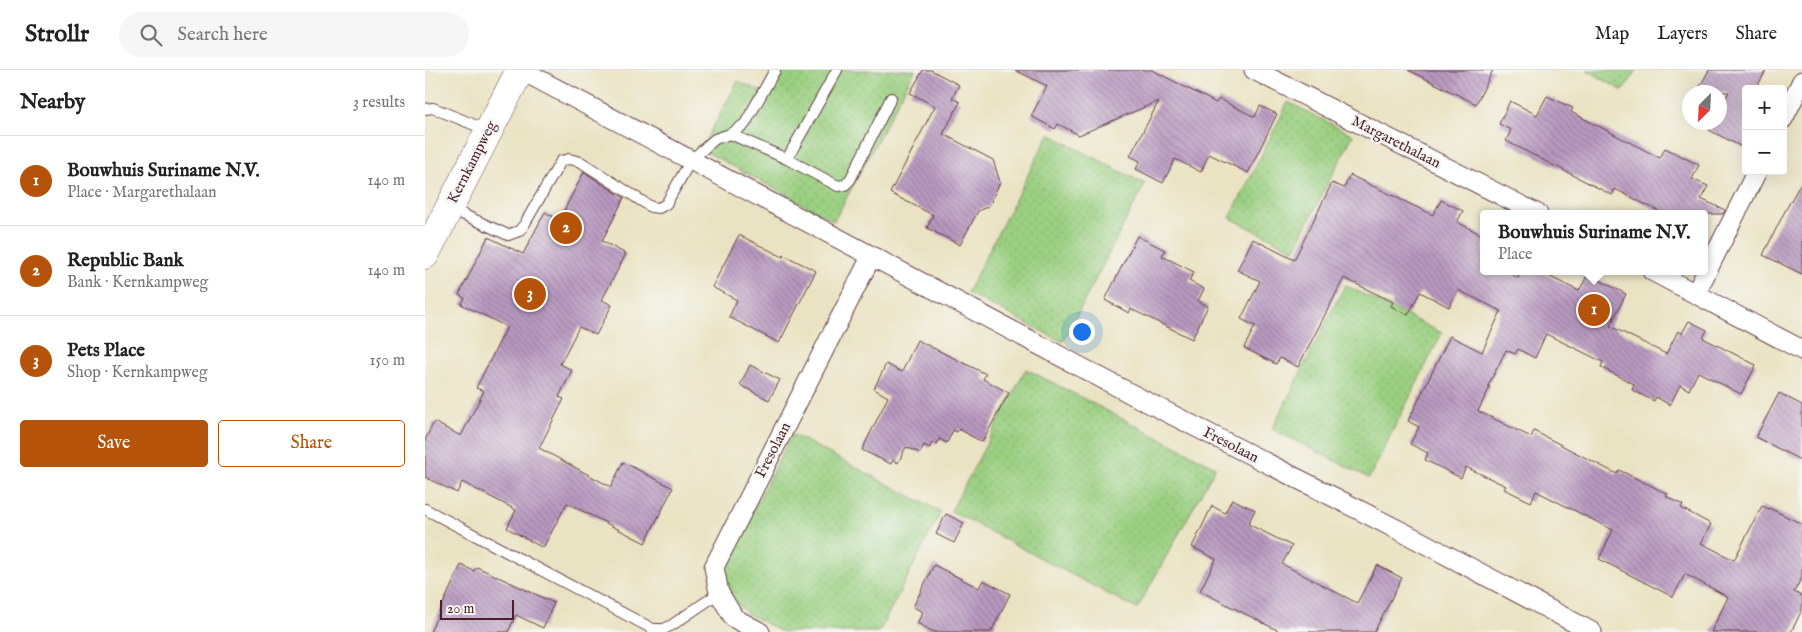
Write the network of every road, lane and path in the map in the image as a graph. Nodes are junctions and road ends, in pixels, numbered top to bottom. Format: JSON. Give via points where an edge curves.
{"nodes":[{"id":1,"x":520,"y":70,"type":"edge"},
{"id":2,"x":775,"y":70,"type":"edge"},
{"id":3,"x":837,"y":70,"type":"edge"},
{"id":4,"x":1254,"y":70,"type":"edge"},
{"id":5,"x":1802,"y":81,"type":"edge"},
{"id":6,"x":891,"y":98,"type":"dead end"},
{"id":7,"x":425,"y":109,"type":"edge"},
{"id":8,"x":1787,"y":110,"type":"edge"},
{"id":9,"x":488,"y":131,"type":"junction"},
{"id":10,"x":730,"y":134,"type":"junction"},
{"id":11,"x":787,"y":159,"type":"junction"},
{"id":12,"x":691,"y":160,"type":"junction"},
{"id":13,"x":1755,"y":175,"type":"edge"},
{"id":14,"x":448,"y":208,"type":"junction"},
{"id":15,"x":1530,"y":210,"type":"edge"},
{"id":16,"x":425,"y":254,"type":"edge"},
{"id":17,"x":871,"y":257,"type":"junction"},
{"id":18,"x":1708,"y":267,"type":"edge"},
{"id":19,"x":1660,"y":275,"type":"edge"},
{"id":20,"x":1704,"y":275,"type":"edge"},
{"id":21,"x":1695,"y":293,"type":"junction"},
{"id":22,"x":1802,"y":350,"type":"edge"},
{"id":23,"x":425,"y":509,"type":"edge"},
{"id":24,"x":719,"y":593,"type":"junction"},
{"id":25,"x":760,"y":632,"type":"edge"},
{"id":26,"x":1592,"y":632,"type":"edge"}],
"edges":[{"from":1,"to":9,"type":"street","name":"Kernkampweg"},
{"from":1,"to":12,"type":"street","name":"Fresolaan"},
{"from":2,"to":10,"type":"lane","via":[[745,124]]},
{"from":3,"to":11,"type":"lane"},
{"from":4,"to":15,"type":"street","name":"Margarethalaan"},
{"from":5,"to":8,"type":"street"},
{"from":6,"to":11,"type":"lane","via":[[845,185],[838,186]]},
{"from":7,"to":9,"type":"lane","via":[[442,111]]},
{"from":9,"to":14,"type":"street","name":"Kernkampweg"},
{"from":10,"to":11,"type":"lane"},
{"from":10,"to":12,"type":"lane","via":[[715,139]]},
{"from":12,"to":14,"type":"lane","via":[[666,204],[659,208],[651,207],[581,162],[569,159],[561,161],[519,231],[509,235]]},
{"from":12,"to":17,"type":"street","name":"Fresolaan"},
{"from":13,"to":18,"type":"street"},
{"from":14,"to":16,"type":"street","name":"Kernkampweg"},
{"from":17,"to":24,"type":"street","name":"Fresolaan","via":[[714,567]]},
{"from":17,"to":26,"type":"street","name":"Fresolaan"},
{"from":19,"to":21,"type":"street"},
{"from":20,"to":21,"type":"street"},
{"from":21,"to":22,"type":"street"},
{"from":23,"to":24,"type":"lane","via":[[653,629],[664,630]]},
{"from":24,"to":25,"type":"street","name":"Fresolaan","via":[[734,618]]}]}
